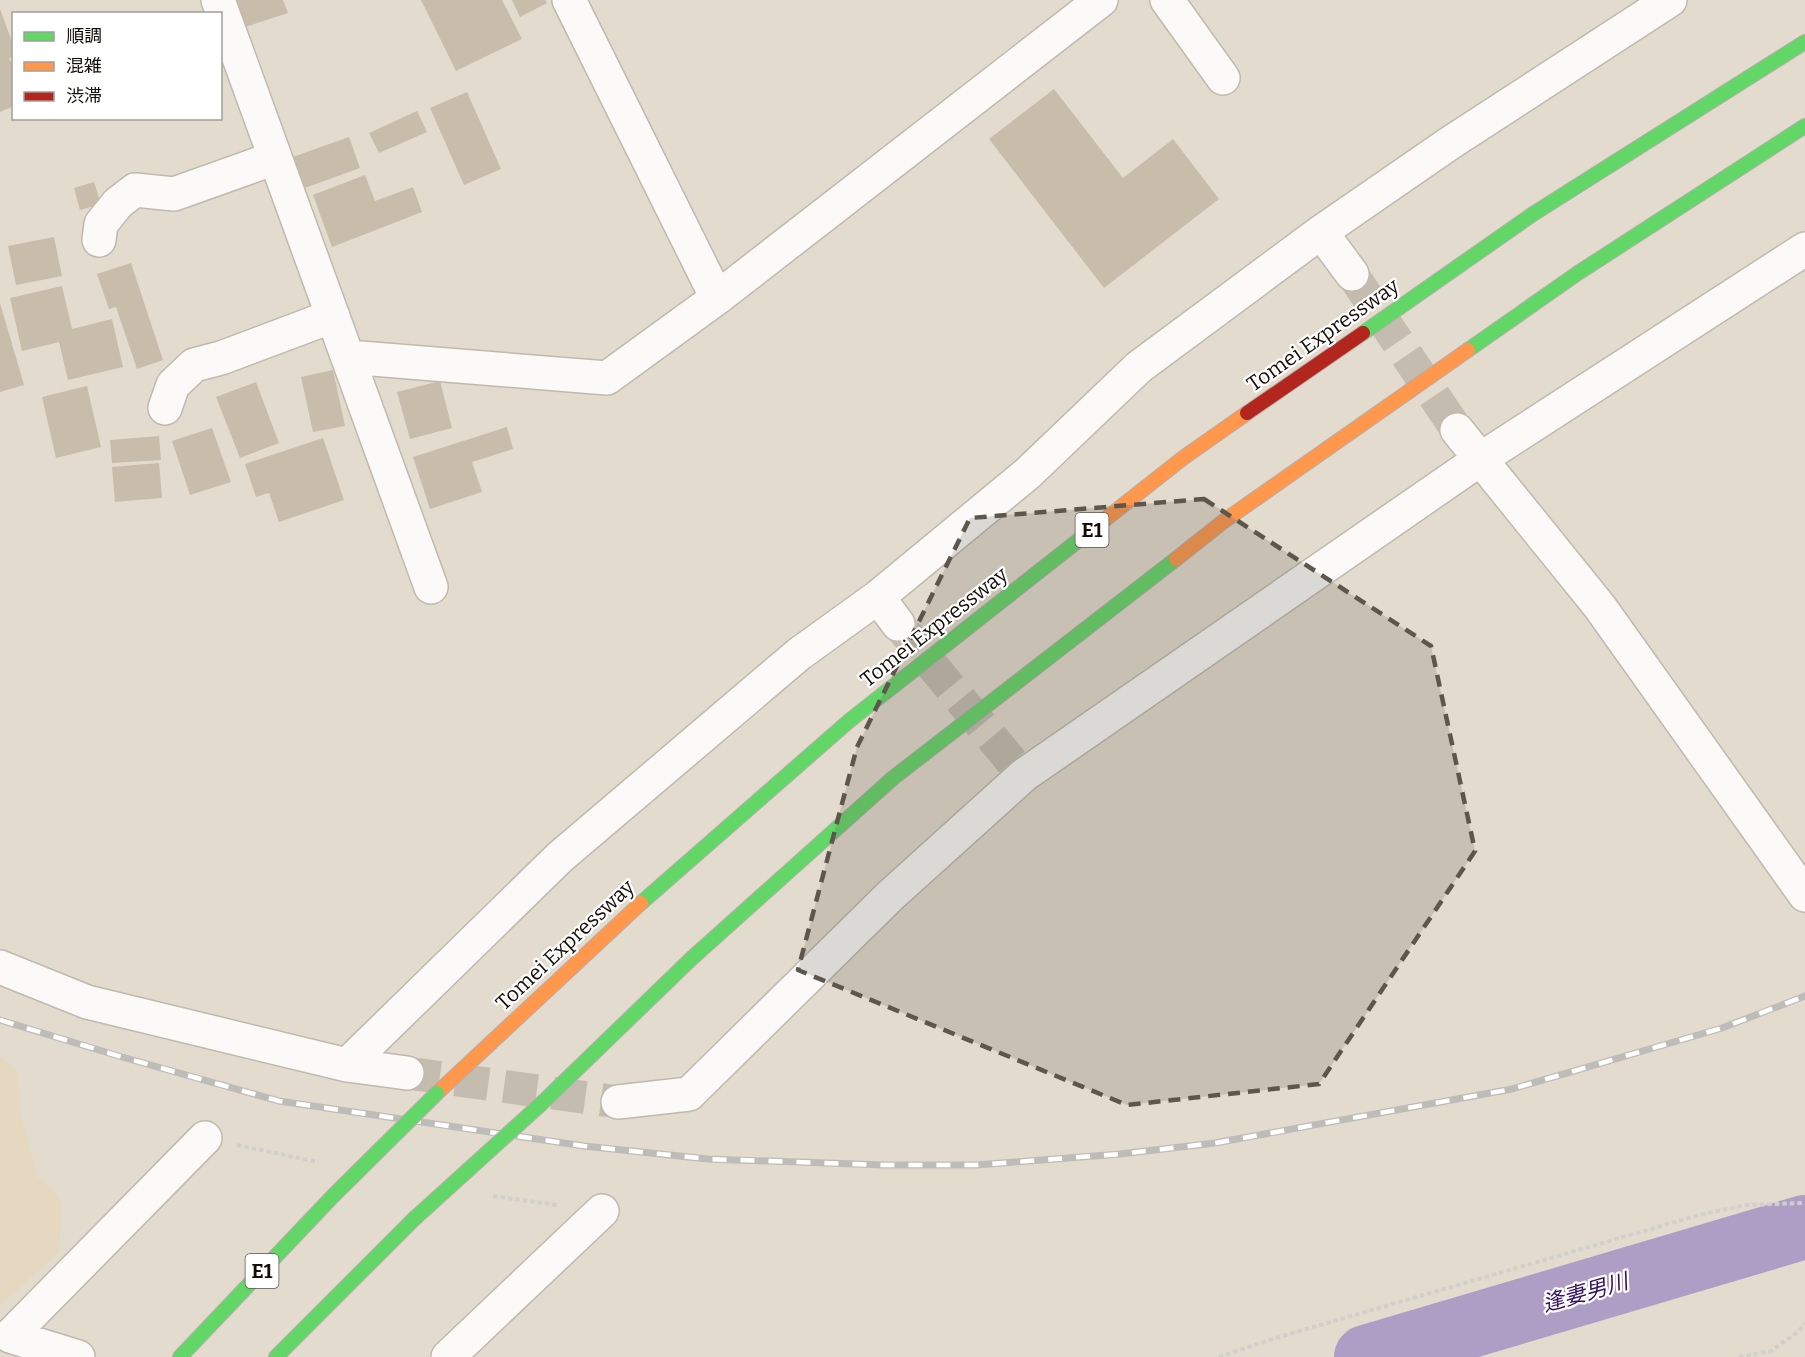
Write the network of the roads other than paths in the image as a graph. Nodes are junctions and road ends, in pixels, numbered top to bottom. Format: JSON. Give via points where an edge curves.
{"nodes":[{"id":1,"x":218,"y":0,"type":"edge"},
{"id":2,"x":569,"y":0,"type":"edge"},
{"id":3,"x":1101,"y":0,"type":"edge"},
{"id":4,"x":1167,"y":0,"type":"edge"},
{"id":5,"x":1670,"y":0,"type":"edge"},
{"id":6,"x":1805,"y":42,"type":"edge"},
{"id":7,"x":1222,"y":78,"type":"dead end"},
{"id":8,"x":1805,"y":126,"type":"edge"},
{"id":9,"x":275,"y":158,"type":"junction"},
{"id":10,"x":1321,"y":232,"type":"junction"},
{"id":11,"x":99,"y":240,"type":"dead end"},
{"id":12,"x":1805,"y":249,"type":"edge"},
{"id":13,"x":1352,"y":274,"type":"tunnel mouth"},
{"id":14,"x":717,"y":298,"type":"junction"},
{"id":15,"x":333,"y":316,"type":"junction"},
{"id":16,"x":348,"y":357,"type":"junction"},
{"id":17,"x":165,"y":408,"type":"dead end"},
{"id":18,"x":1457,"y":430,"type":"tunnel mouth"},
{"id":19,"x":1479,"y":460,"type":"junction"},
{"id":20,"x":432,"y":586,"type":"dead end"},
{"id":21,"x":878,"y":597,"type":"junction"},
{"id":22,"x":898,"y":624,"type":"tunnel mouth"},
{"id":23,"x":1805,"y":895,"type":"edge"},
{"id":24,"x":0,"y":967,"type":"edge"},
{"id":25,"x":347,"y":1065,"type":"junction"},
{"id":26,"x":407,"y":1073,"type":"tunnel mouth"},
{"id":27,"x":618,"y":1102,"type":"tunnel mouth"},
{"id":28,"x":205,"y":1138,"type":"dead end"},
{"id":29,"x":602,"y":1211,"type":"dead end"},
{"id":30,"x":78,"y":1357,"type":"edge"},
{"id":31,"x":180,"y":1357,"type":"edge"},
{"id":32,"x":276,"y":1357,"type":"edge"},
{"id":33,"x":448,"y":1357,"type":"edge"}],
"edges":[{"from":1,"to":9,"type":"street"},
{"from":2,"to":14,"type":"street"},
{"from":3,"to":14,"type":"street"},
{"from":4,"to":7,"type":"street"},
{"from":5,"to":10,"type":"street"},
{"from":6,"to":31,"type":"highway","name":"Tomei Expressway","number":"E1","bridge":true,"via":[[1533,214],[1183,458],[849,721],[630,912],[437,1093]]},
{"from":8,"to":32,"type":"highway","bridge":true,"via":[[1578,273],[1224,520],[893,778],[691,959],[541,1104],[414,1219]]},
{"from":9,"to":11,"type":"street","via":[[174,194],[135,190],[101,224]]},
{"from":9,"to":15,"type":"street"},
{"from":10,"to":13,"type":"street"},
{"from":10,"to":21,"type":"street","via":[[1139,367],[1027,474]]},
{"from":12,"to":19,"type":"street"},
{"from":14,"to":16,"type":"street","via":[[607,378]]},
{"from":15,"to":16,"type":"street"},
{"from":15,"to":17,"type":"street","via":[[194,365],[173,385]]},
{"from":16,"to":20,"type":"street"},
{"from":18,"to":19,"type":"street"},
{"from":19,"to":23,"type":"street","via":[[1600,607]]},
{"from":19,"to":27,"type":"street","via":[[1018,769],[689,1094]]},
{"from":21,"to":22,"type":"street"},
{"from":21,"to":25,"type":"street","via":[[799,654],[560,857]]},
{"from":24,"to":25,"type":"street","via":[[87,1002]]},
{"from":25,"to":26,"type":"street"},
{"from":28,"to":30,"type":"street","via":[[10,1336]]},
{"from":29,"to":33,"type":"street"}]}
